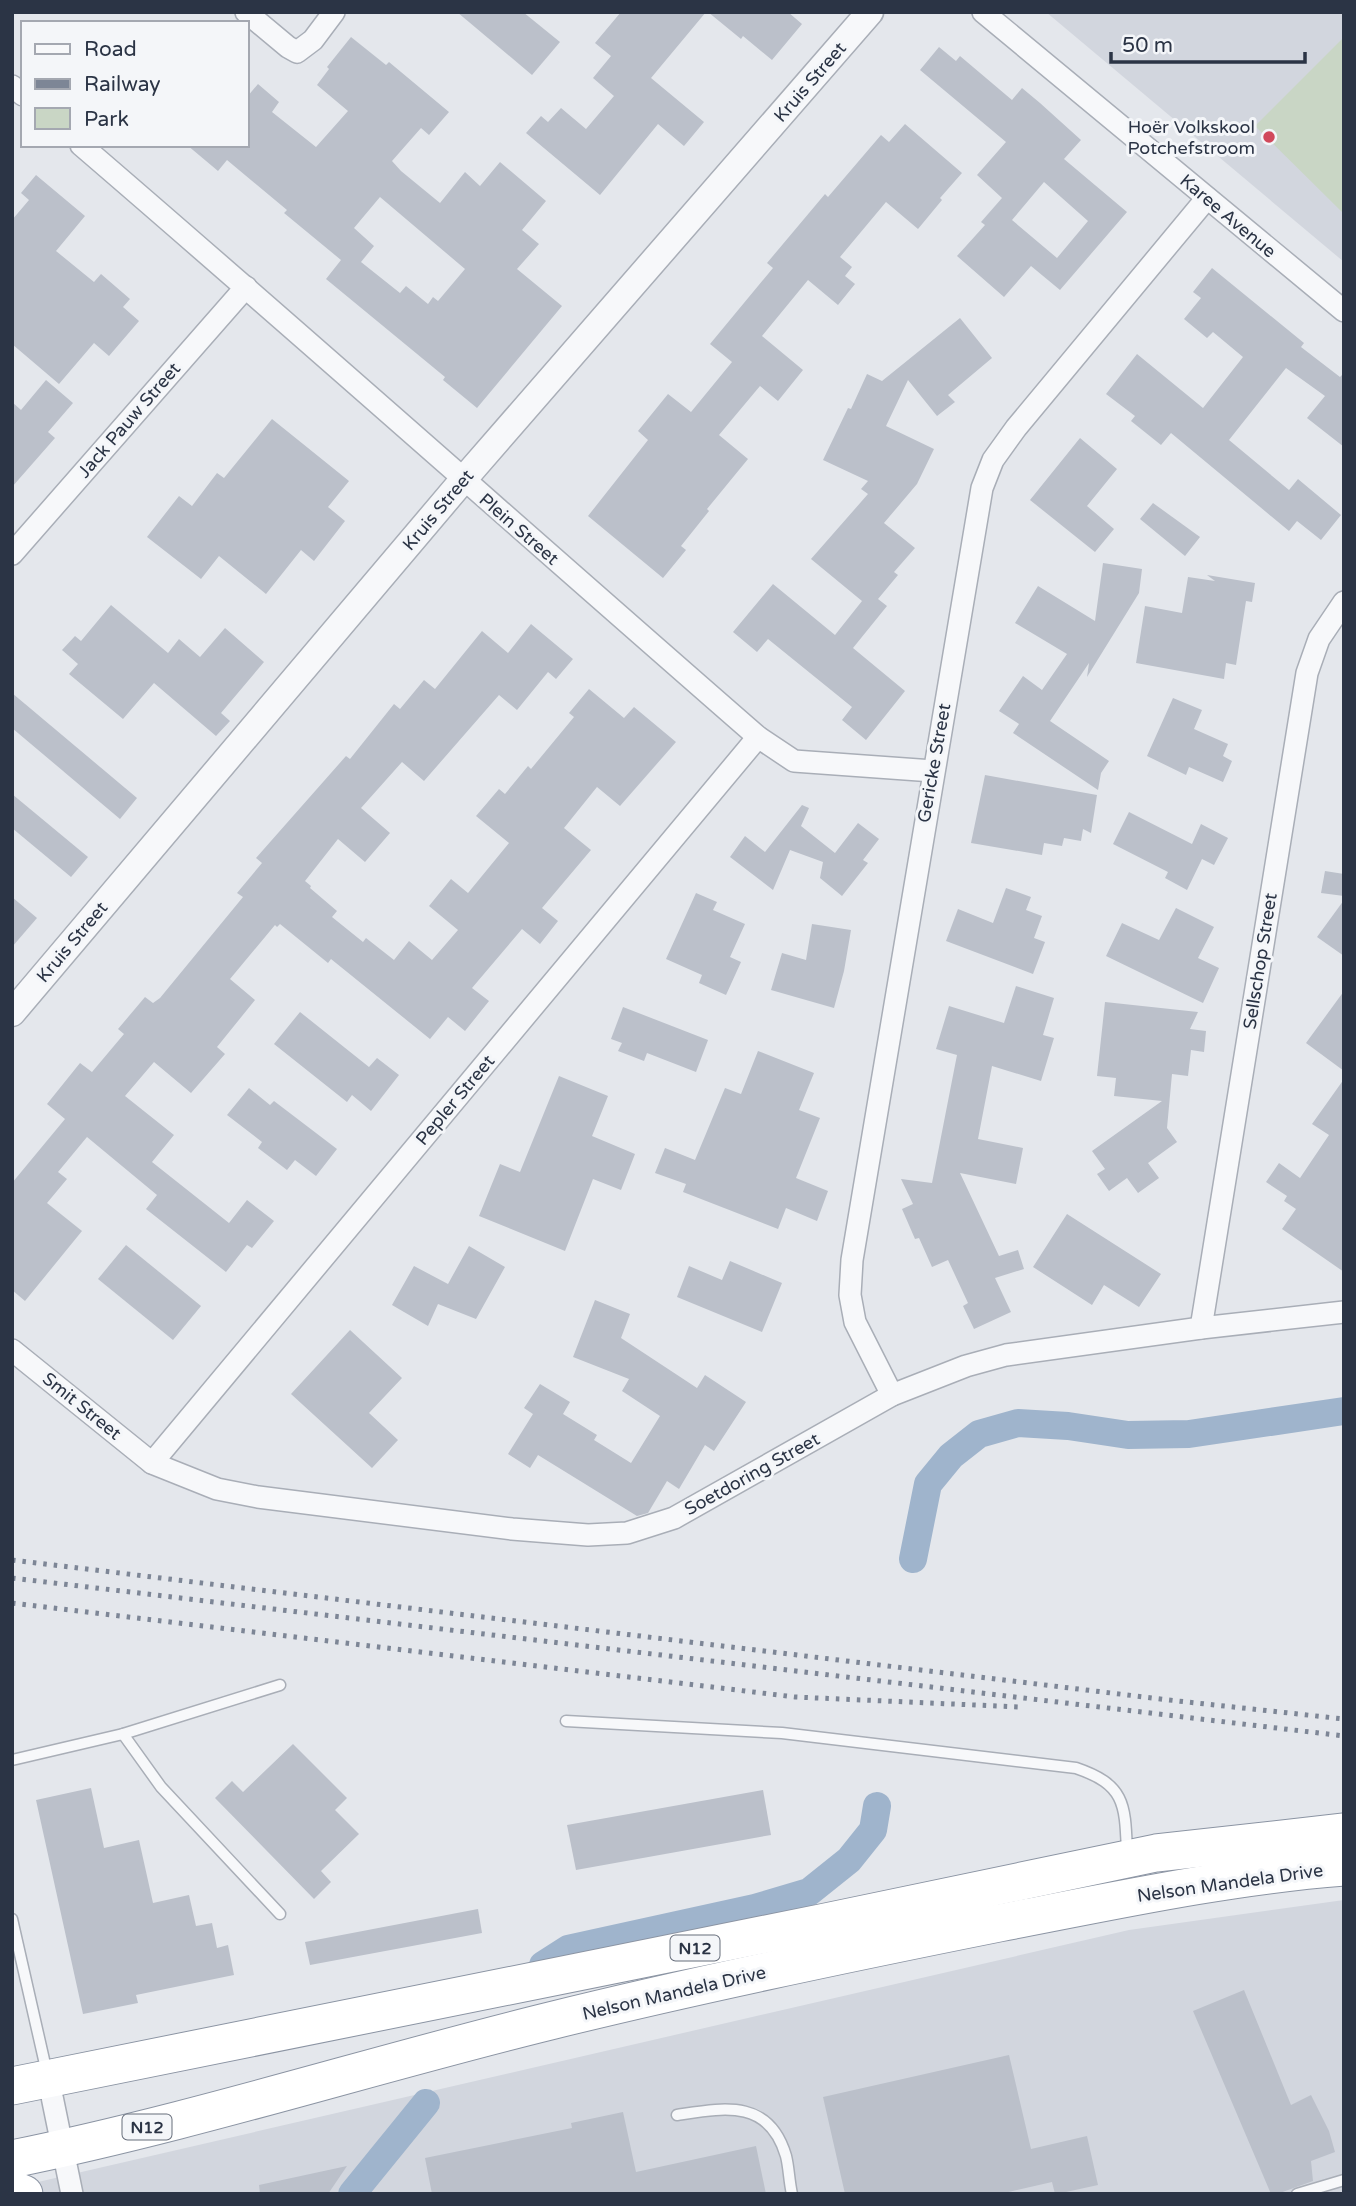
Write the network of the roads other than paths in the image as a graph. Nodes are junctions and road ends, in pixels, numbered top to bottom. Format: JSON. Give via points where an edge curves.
{"nodes":[{"id":1,"x":246,"y":12,"type":"edge"},
{"id":2,"x":334,"y":12,"type":"edge"},
{"id":3,"x":870,"y":12,"type":"edge"},
{"id":4,"x":983,"y":12,"type":"edge"},
{"id":5,"x":83,"y":147,"type":"edge"},
{"id":6,"x":1207,"y":198,"type":"junction"},
{"id":7,"x":246,"y":287,"type":"junction"},
{"id":8,"x":1344,"y":311,"type":"edge"},
{"id":9,"x":463,"y":480,"type":"junction"},
{"id":10,"x":12,"y":554,"type":"edge"},
{"id":11,"x":1344,"y":602,"type":"edge"},
{"id":12,"x":758,"y":737,"type":"junction"},
{"id":13,"x":933,"y":771,"type":"junction"},
{"id":14,"x":12,"y":1013,"type":"edge"},
{"id":15,"x":1344,"y":1312,"type":"edge"},
{"id":16,"x":1201,"y":1328,"type":"junction"},
{"id":17,"x":12,"y":1350,"type":"edge"},
{"id":18,"x":892,"y":1395,"type":"junction"},
{"id":19,"x":152,"y":1463,"type":"junction"},
{"id":20,"x":280,"y":1685,"type":"dead end"},
{"id":21,"x":566,"y":1721,"type":"dead end"},
{"id":22,"x":123,"y":1734,"type":"junction"},
{"id":23,"x":12,"y":1760,"type":"edge"},
{"id":24,"x":1344,"y":1832,"type":"edge"},
{"id":25,"x":1127,"y":1859,"type":"junction"},
{"id":26,"x":1344,"y":1867,"type":"edge"},
{"id":27,"x":281,"y":1914,"type":"dead end"},
{"id":28,"x":12,"y":1919,"type":"edge"},
{"id":29,"x":48,"y":2077,"type":"junction"},
{"id":30,"x":12,"y":2086,"type":"edge"},
{"id":31,"x":677,"y":2115,"type":"dead end"},
{"id":32,"x":62,"y":2149,"type":"junction"},
{"id":33,"x":12,"y":2159,"type":"edge"},
{"id":34,"x":1344,"y":2180,"type":"edge"},
{"id":35,"x":12,"y":2189,"type":"edge"},
{"id":36,"x":24,"y":2194,"type":"edge"},
{"id":37,"x":72,"y":2194,"type":"edge"},
{"id":38,"x":792,"y":2194,"type":"edge"},
{"id":39,"x":1297,"y":2194,"type":"edge"}],
"edges":[{"from":1,"to":2,"type":"street","via":[[297,52],[313,40]]},
{"from":3,"to":9,"type":"street","name":"Kruis Street"},
{"from":4,"to":6,"type":"street","name":"Karee Avenue"},
{"from":5,"to":7,"type":"street","name":"Plein Street"},
{"from":6,"to":8,"type":"street","name":"Karee Avenue"},
{"from":6,"to":13,"type":"street","name":"Gericke Street","via":[[993,460],[982,488]]},
{"from":7,"to":9,"type":"street","name":"Plein Street"},
{"from":7,"to":10,"type":"street","name":"Jack Pauw Street"},
{"from":9,"to":12,"type":"street","name":"Plein Street"},
{"from":9,"to":14,"type":"street","name":"Kruis Street"},
{"from":11,"to":16,"type":"street","name":"Sellschop Street","via":[[1319,639],[1307,673]]},
{"from":12,"to":13,"type":"street","name":"Plein Street","via":[[794,761]]},
{"from":12,"to":19,"type":"street","name":"Pepler Street"},
{"from":13,"to":18,"type":"street","name":"Gericke Street","via":[[852,1260],[850,1295],[855,1322]]},
{"from":15,"to":16,"type":"street","name":"Soetdoring Street"},
{"from":16,"to":18,"type":"street","name":"Soetdoring Street","via":[[1006,1355]]},
{"from":17,"to":19,"type":"street","name":"Smit Street"},
{"from":18,"to":19,"type":"street","name":"Soetdoring Street","via":[[674,1518],[628,1532],[588,1535],[512,1529],[258,1497],[217,1489]]},
{"from":20,"to":22,"type":"lane"},
{"from":21,"to":25,"type":"lane","via":[[782,1733],[1076,1768],[1100,1776],[1117,1794],[1125,1814]]},
{"from":22,"to":23,"type":"lane"},
{"from":22,"to":27,"type":"lane","via":[[161,1787]]},
{"from":24,"to":25,"type":"highway","name":"Nelson Mandela Drive","number":"N12"},
{"from":25,"to":29,"type":"highway","name":"Nelson Mandela Drive","number":"N12"},
{"from":26,"to":32,"type":"highway","name":"Nelson Mandela Drive","number":"N12","via":[[1143,1895],[819,1959],[550,2021]]},
{"from":28,"to":29,"type":"lane"},
{"from":29,"to":30,"type":"highway","name":"Nelson Mandela Drive","number":"N12"},
{"from":29,"to":32,"type":"street"},
{"from":31,"to":38,"type":"lane","via":[[724,2108],[751,2111],[772,2129],[785,2154]]},
{"from":32,"to":33,"type":"highway","name":"Nelson Mandela Drive","number":"N12"},
{"from":32,"to":37,"type":"street"},
{"from":34,"to":39,"type":"lane"},
{"from":35,"to":36,"type":"highway"}]}
